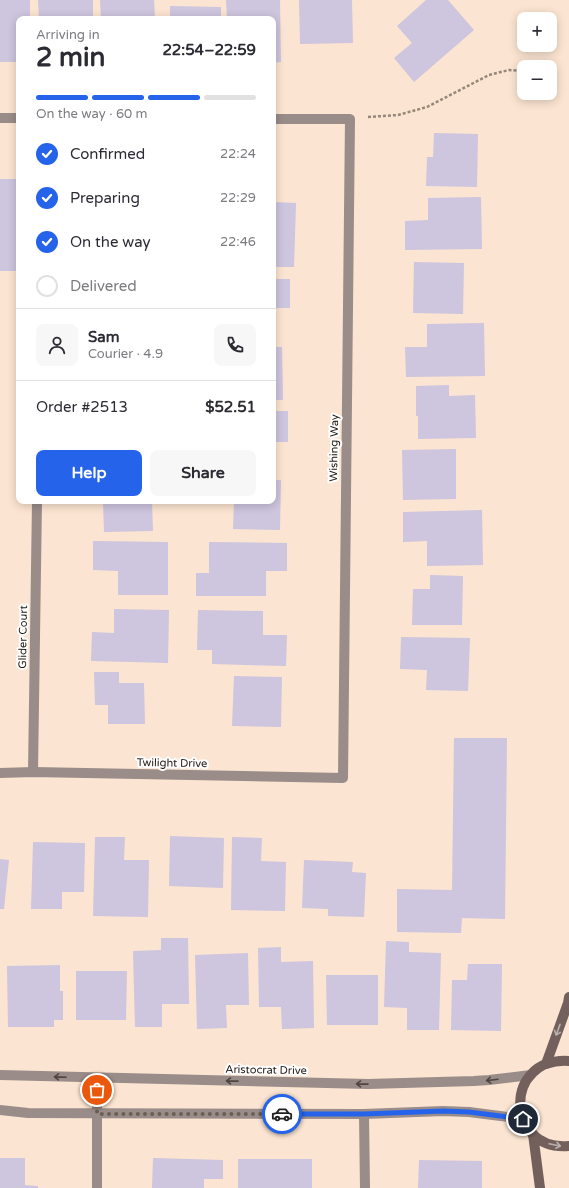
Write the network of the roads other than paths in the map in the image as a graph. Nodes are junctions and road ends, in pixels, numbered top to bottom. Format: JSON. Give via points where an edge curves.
{"nodes":[{"id":1,"x":0,"y":118,"type":"edge"},
{"id":2,"x":16,"y":118,"type":"edge"},
{"id":3,"x":276,"y":119,"type":"edge"},
{"id":4,"x":37,"y":504,"type":"edge"},
{"id":5,"x":33,"y":772,"type":"junction"},
{"id":6,"x":0,"y":773,"type":"edge"},
{"id":7,"x":343,"y":778,"type":"joint"},
{"id":8,"x":569,"y":997,"type":"edge"},
{"id":9,"x":569,"y":1061,"type":"edge"},
{"id":10,"x":546,"y":1064,"type":"junction"},
{"id":11,"x":531,"y":1074,"type":"junction"},
{"id":12,"x":0,"y":1076,"type":"edge"},
{"id":13,"x":97,"y":1078,"type":"junction"},
{"id":14,"x":0,"y":1110,"type":"edge"},
{"id":15,"x":97,"y":1114,"type":"junction"},
{"id":16,"x":364,"y":1114,"type":"junction"},
{"id":17,"x":523,"y":1119,"type":"junction"},
{"id":18,"x":533,"y":1134,"type":"junction"},
{"id":19,"x":569,"y":1146,"type":"edge"},
{"id":20,"x":97,"y":1188,"type":"edge"},
{"id":21,"x":365,"y":1188,"type":"edge"},
{"id":22,"x":540,"y":1188,"type":"edge"}],
"edges":[{"from":1,"to":2,"type":"street"},
{"from":3,"to":7,"type":"street","name":"Wishing Way","via":[[350,119]]},
{"from":4,"to":5,"type":"street","name":"Glider Court"},
{"from":5,"to":6,"type":"street","name":"Twilight Drive"},
{"from":5,"to":7,"type":"street","name":"Twilight Drive"},
{"from":8,"to":10,"type":"street","one_way":true},
{"from":9,"to":10,"type":"street","via":[[560,1060]]},
{"from":10,"to":11,"type":"street"},
{"from":11,"to":13,"type":"street","name":"Aristocrat Drive","one_way":true,"via":[[489,1080],[368,1084]]},
{"from":11,"to":17,"type":"street","via":[[524,1084],[521,1096],[520,1108]]},
{"from":13,"to":12,"type":"street","name":"Aristocrat Drive","one_way":true},
{"from":13,"to":15,"type":"street"},
{"from":14,"to":15,"type":"street","via":[[28,1114]]},
{"from":15,"to":16,"type":"street"},
{"from":15,"to":20,"type":"street"},
{"from":16,"to":17,"type":"street","via":[[443,1111]]},
{"from":16,"to":21,"type":"street"},
{"from":17,"to":18,"type":"street"},
{"from":18,"to":19,"type":"street","one_way":true,"via":[[555,1146]]},
{"from":18,"to":22,"type":"street"}]}
